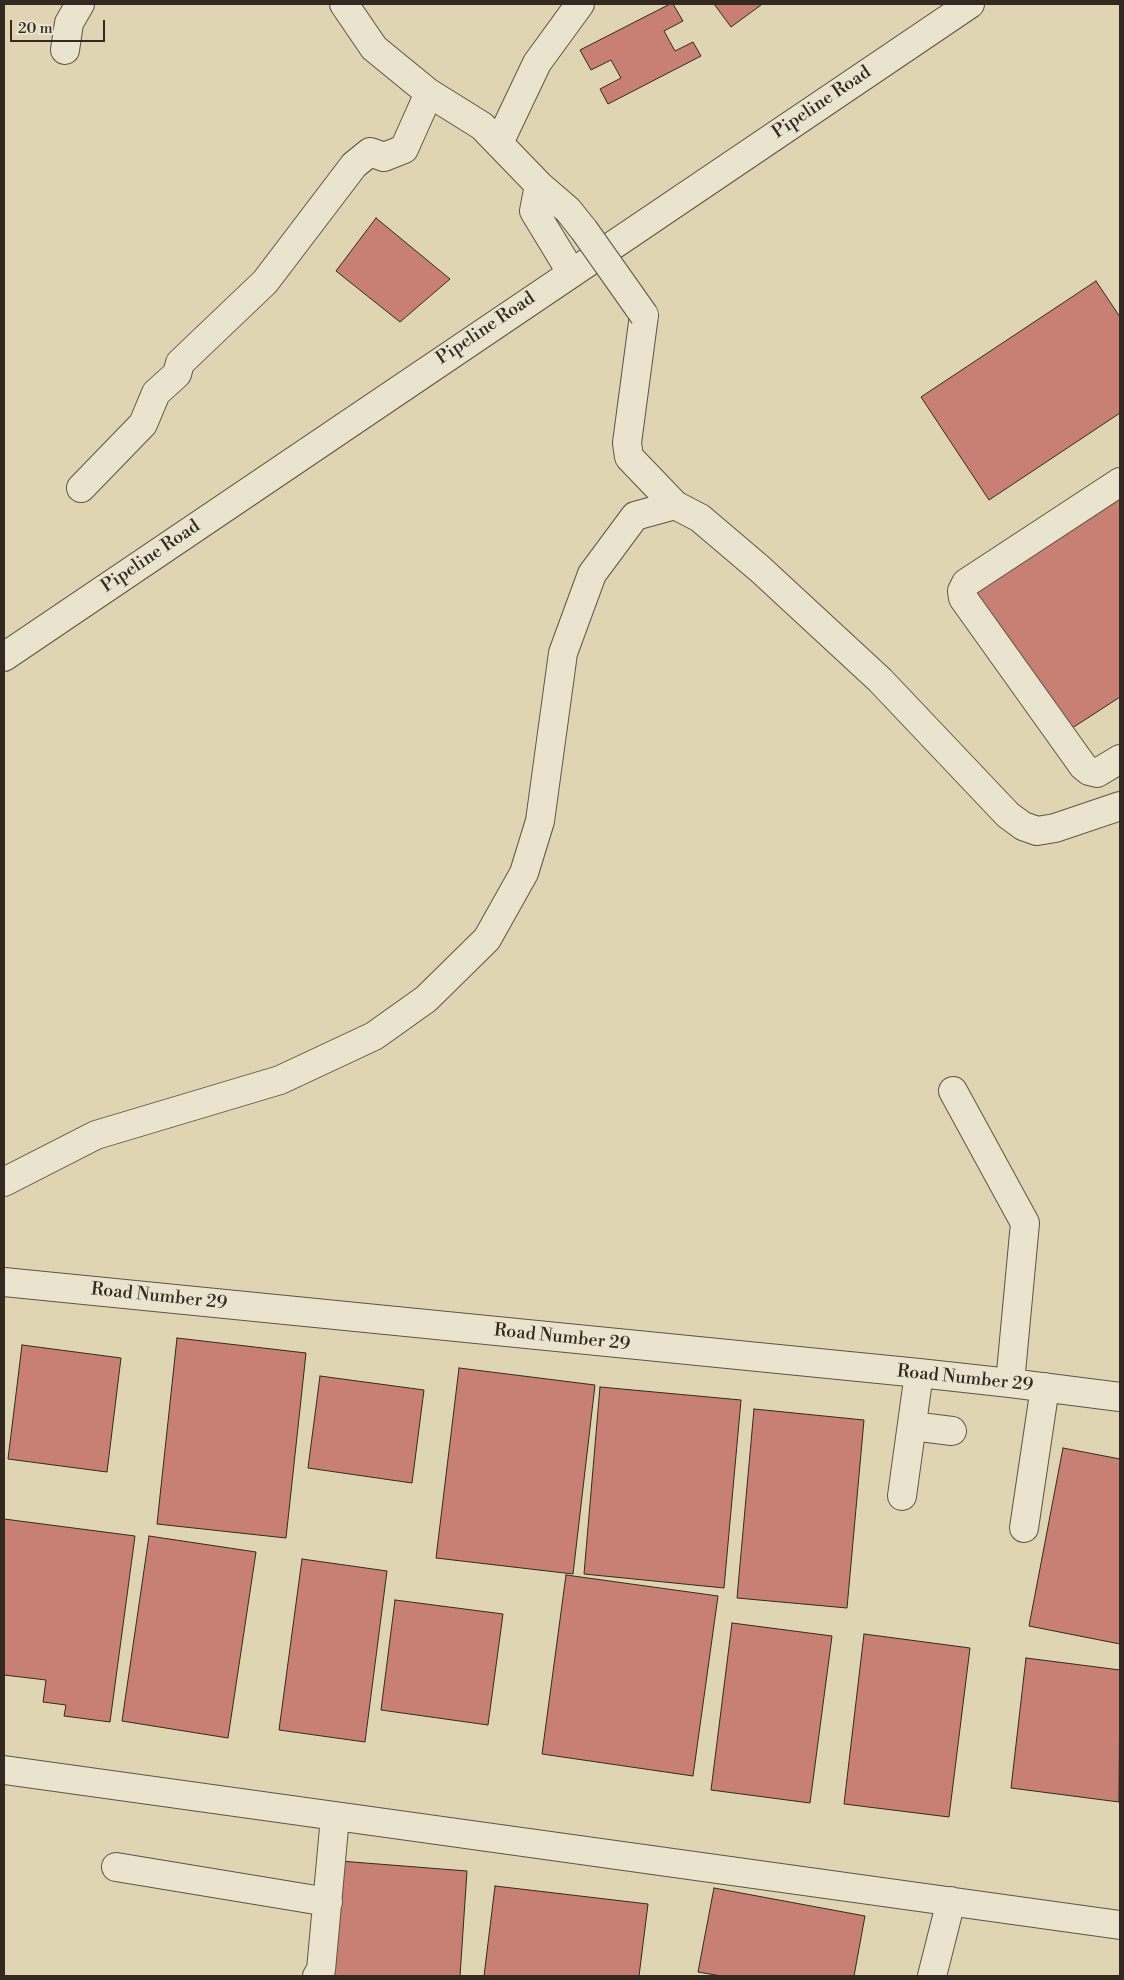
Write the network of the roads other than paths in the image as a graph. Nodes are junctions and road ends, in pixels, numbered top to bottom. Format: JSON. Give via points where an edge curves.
{"nodes":[{"id":1,"x":80,"y":4,"type":"edge"},
{"id":2,"x":344,"y":4,"type":"edge"},
{"id":3,"x":580,"y":4,"type":"edge"},
{"id":4,"x":970,"y":4,"type":"edge"},
{"id":5,"x":65,"y":50,"type":"dead end"},
{"id":6,"x":429,"y":93,"type":"junction"},
{"id":7,"x":499,"y":142,"type":"junction"},
{"id":8,"x":539,"y":185,"type":"junction"},
{"id":9,"x":571,"y":272,"type":"junction"},
{"id":10,"x":1120,"y":482,"type":"edge"},
{"id":11,"x":81,"y":488,"type":"dead end"},
{"id":12,"x":675,"y":505,"type":"junction"},
{"id":13,"x":4,"y":657,"type":"edge"},
{"id":14,"x":1120,"y":759,"type":"edge"},
{"id":15,"x":1120,"y":806,"type":"edge"},
{"id":16,"x":953,"y":1091,"type":"dead end"},
{"id":17,"x":4,"y":1182,"type":"edge"},
{"id":18,"x":4,"y":1282,"type":"edge"},
{"id":19,"x":919,"y":1373,"type":"junction"},
{"id":20,"x":1010,"y":1383,"type":"junction"},
{"id":21,"x":1044,"y":1387,"type":"junction"},
{"id":22,"x":1120,"y":1398,"type":"edge"},
{"id":23,"x":912,"y":1426,"type":"junction"},
{"id":24,"x":952,"y":1431,"type":"dead end"},
{"id":25,"x":902,"y":1496,"type":"dead end"},
{"id":26,"x":1024,"y":1528,"type":"dead end"},
{"id":27,"x":4,"y":1770,"type":"edge"},
{"id":28,"x":336,"y":1817,"type":"junction"},
{"id":29,"x":116,"y":1867,"type":"dead end"},
{"id":30,"x":328,"y":1902,"type":"junction"},
{"id":31,"x":950,"y":1902,"type":"junction"},
{"id":32,"x":1120,"y":1925,"type":"edge"},
{"id":33,"x":317,"y":1976,"type":"edge"},
{"id":34,"x":932,"y":1976,"type":"edge"}],
"edges":[{"from":1,"to":5,"type":"street","via":[[69,23]]},
{"from":2,"to":6,"type":"street","via":[[374,48]]},
{"from":3,"to":7,"type":"street","via":[[537,63]]},
{"from":4,"to":9,"type":"street","name":"Pipeline Road"},
{"from":6,"to":7,"type":"street","via":[[482,126]]},
{"from":6,"to":11,"type":"street","via":[[404,149],[384,157],[370,152],[354,165],[266,282],[180,363],[177,374],[156,394],[143,424]]},
{"from":7,"to":8,"type":"street"},
{"from":8,"to":9,"type":"street","via":[[534,212]]},
{"from":8,"to":12,"type":"street","bridge":true,"via":[[568,210],[644,315],[627,443],[630,457]]},
{"from":9,"to":13,"type":"street","name":"Pipeline Road"},
{"from":10,"to":14,"type":"street","via":[[966,583],[962,591],[963,598],[1083,766],[1097,773]]},
{"from":12,"to":15,"type":"street","via":[[700,518],[760,569],[880,680],[1008,815],[1023,826],[1037,831],[1055,828]]},
{"from":12,"to":17,"type":"street","via":[[635,516],[592,574],[562,653],[540,821],[524,873],[487,939],[426,999],[374,1036],[280,1080],[96,1135]]},
{"from":16,"to":20,"type":"street","via":[[1025,1223]]},
{"from":18,"to":19,"type":"street","name":"Road Number 29"},
{"from":19,"to":20,"type":"street","name":"Road Number 29"},
{"from":19,"to":23,"type":"street"},
{"from":20,"to":21,"type":"street","name":"Road Number 29"},
{"from":21,"to":22,"type":"street","name":"Road Number 29"},
{"from":21,"to":26,"type":"street"},
{"from":23,"to":24,"type":"street"},
{"from":23,"to":25,"type":"street"},
{"from":27,"to":28,"type":"street"},
{"from":28,"to":30,"type":"street"},
{"from":28,"to":31,"type":"street"},
{"from":29,"to":30,"type":"street"},
{"from":30,"to":33,"type":"street","via":[[321,1970]]},
{"from":31,"to":32,"type":"street"},
{"from":31,"to":34,"type":"street"}]}
